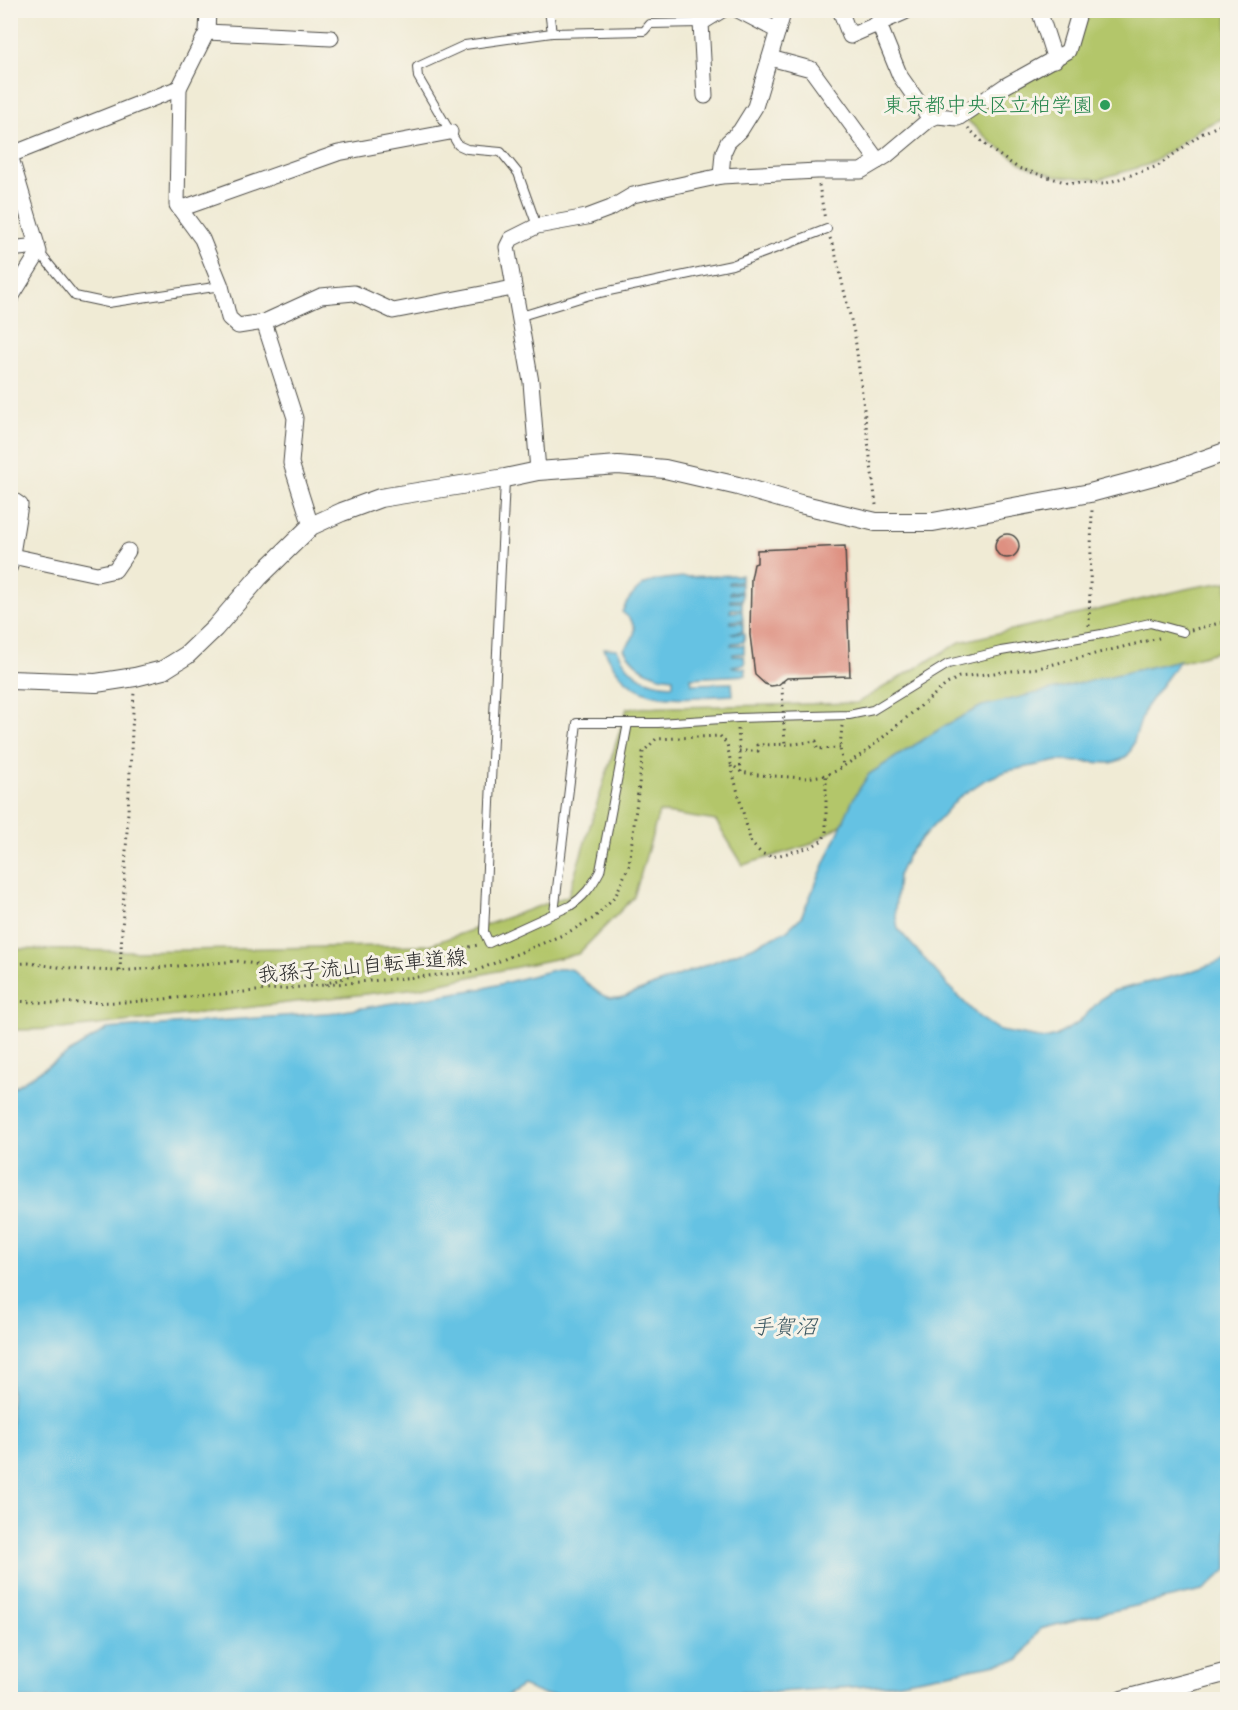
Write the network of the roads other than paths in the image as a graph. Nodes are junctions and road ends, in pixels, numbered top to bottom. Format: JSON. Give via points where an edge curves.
{"nodes":[{"id":1,"x":208,"y":10,"type":"edge"},
{"id":2,"x":549,"y":10,"type":"edge"},
{"id":3,"x":722,"y":10,"type":"edge"},
{"id":4,"x":738,"y":10,"type":"edge"},
{"id":5,"x":784,"y":10,"type":"edge"},
{"id":6,"x":840,"y":10,"type":"edge"},
{"id":7,"x":904,"y":10,"type":"edge"},
{"id":8,"x":1039,"y":10,"type":"edge"},
{"id":9,"x":1080,"y":10,"type":"edge"},
{"id":10,"x":878,"y":22,"type":"junction"},
{"id":11,"x":701,"y":23,"type":"junction"},
{"id":12,"x":778,"y":31,"type":"junction"},
{"id":13,"x":207,"y":32,"type":"junction"},
{"id":14,"x":552,"y":33,"type":"junction"},
{"id":15,"x":331,"y":38,"type":"dead end"},
{"id":16,"x":770,"y":58,"type":"junction"},
{"id":17,"x":1055,"y":60,"type":"junction"},
{"id":18,"x":178,"y":88,"type":"junction"},
{"id":19,"x":705,"y":96,"type":"dead end"},
{"id":20,"x":930,"y":119,"type":"junction"},
{"id":21,"x":450,"y":132,"type":"junction"},
{"id":22,"x":878,"y":161,"type":"junction"},
{"id":23,"x":721,"y":176,"type":"junction"},
{"id":24,"x":180,"y":209,"type":"junction"},
{"id":25,"x":537,"y":226,"type":"junction"},
{"id":26,"x":827,"y":229,"type":"road end"},
{"id":27,"x":10,"y":249,"type":"edge"},
{"id":28,"x":38,"y":249,"type":"junction"},
{"id":29,"x":221,"y":286,"type":"junction"},
{"id":30,"x":513,"y":288,"type":"junction"},
{"id":31,"x":10,"y":299,"type":"edge"},
{"id":32,"x":519,"y":317,"type":"junction"},
{"id":33,"x":264,"y":322,"type":"junction"},
{"id":34,"x":1226,"y":451,"type":"edge"},
{"id":35,"x":538,"y":471,"type":"junction"},
{"id":36,"x":505,"y":478,"type":"junction"},
{"id":37,"x":10,"y":498,"type":"edge"},
{"id":38,"x":311,"y":526,"type":"junction"},
{"id":39,"x":128,"y":551,"type":"dead end"},
{"id":40,"x":11,"y":561,"type":"edge"},
{"id":41,"x":1183,"y":632,"type":"road end"},
{"id":42,"x":10,"y":680,"type":"edge"},
{"id":43,"x":628,"y":723,"type":"junction"},
{"id":44,"x":554,"y":913,"type":"junction"},
{"id":45,"x":1227,"y":1672,"type":"edge"},
{"id":46,"x":1122,"y":1700,"type":"edge"}],
"edges":[{"from":1,"to":13,"type":"street"},
{"from":2,"to":14,"type":"lane"},
{"from":3,"to":11,"type":"street"},
{"from":4,"to":12,"type":"street"},
{"from":5,"to":12,"type":"street"},
{"from":6,"to":10,"type":"street","via":[[850,36]]},
{"from":7,"to":10,"type":"street"},
{"from":8,"to":17,"type":"street"},
{"from":9,"to":17,"type":"street","via":[[1068,51]]},
{"from":10,"to":20,"type":"street","via":[[900,76]]},
{"from":11,"to":14,"type":"lane","via":[[650,24],[644,31]]},
{"from":11,"to":19,"type":"street"},
{"from":12,"to":16,"type":"street"},
{"from":13,"to":15,"type":"street"},
{"from":13,"to":18,"type":"street"},
{"from":14,"to":21,"type":"lane","via":[[465,45],[417,67],[418,77]]},
{"from":16,"to":22,"type":"street","via":[[811,69]]},
{"from":16,"to":23,"type":"street","via":[[755,107],[723,153]]},
{"from":17,"to":20,"type":"street","via":[[1005,86],[958,118]]},
{"from":18,"to":24,"type":"street"},
{"from":18,"to":28,"type":"street","via":[[10,155]]},
{"from":20,"to":22,"type":"street"},
{"from":21,"to":24,"type":"street","via":[[338,153]]},
{"from":21,"to":25,"type":"lane","via":[[458,145],[467,149],[501,152],[518,173]]},
{"from":22,"to":23,"type":"street","via":[[861,171]]},
{"from":23,"to":25,"type":"street","via":[[633,195],[587,217]]},
{"from":24,"to":29,"type":"street","via":[[202,239]]},
{"from":25,"to":30,"type":"street","via":[[511,239],[507,248]]},
{"from":26,"to":32,"type":"lane","via":[[732,266],[590,295]]},
{"from":27,"to":28,"type":"street"},
{"from":28,"to":29,"type":"lane","via":[[75,296],[108,303]]},
{"from":28,"to":31,"type":"street"},
{"from":29,"to":33,"type":"street","via":[[229,318],[238,326]]},
{"from":30,"to":32,"type":"street"},
{"from":30,"to":33,"type":"street","via":[[393,311],[354,293],[321,296]]},
{"from":32,"to":35,"type":"street","via":[[531,382]]},
{"from":33,"to":38,"type":"street","via":[[295,418],[291,463]]},
{"from":34,"to":35,"type":"street","via":[[1172,471],[1090,493],[933,522],[876,522],[665,469],[618,465]]},
{"from":35,"to":36,"type":"street"},
{"from":36,"to":38,"type":"street","via":[[380,498]]},
{"from":36,"to":44,"type":"lane","via":[[484,932],[489,943]]},
{"from":37,"to":40,"type":"street","via":[[20,505]]},
{"from":38,"to":42,"type":"street","via":[[215,628],[187,655],[163,670],[96,683]]},
{"from":39,"to":40,"type":"street","via":[[115,570],[97,574]]},
{"from":41,"to":43,"type":"lane","via":[[1150,623],[948,663],[873,710],[849,715]]},
{"from":43,"to":44,"type":"lane","via":[[600,871],[581,899]]},
{"from":43,"to":44,"type":"lane","via":[[577,723]]},
{"from":45,"to":46,"type":"street"}]}
